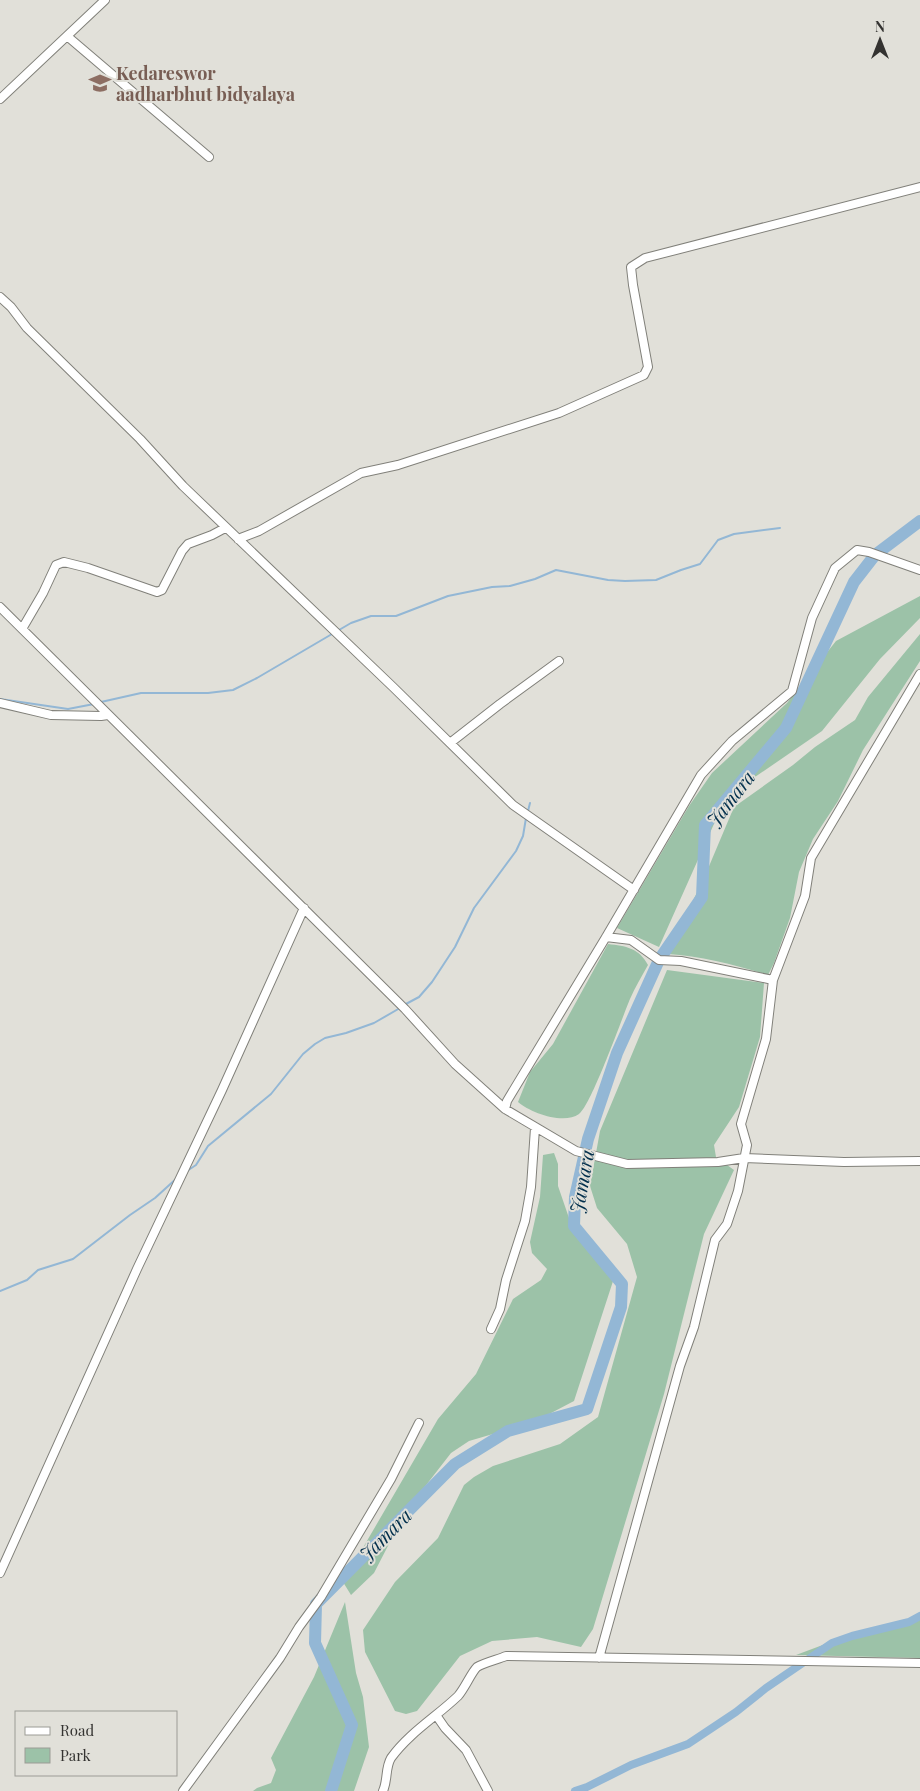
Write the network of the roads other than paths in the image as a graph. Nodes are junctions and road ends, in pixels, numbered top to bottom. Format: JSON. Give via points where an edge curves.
{"nodes":[{"id":1,"x":105,"y":0,"type":"edge"},
{"id":2,"x":67,"y":36,"type":"junction"},
{"id":3,"x":0,"y":99,"type":"edge"},
{"id":4,"x":209,"y":157,"type":"dead end"},
{"id":5,"x":920,"y":187,"type":"edge"},
{"id":6,"x":0,"y":297,"type":"edge"},
{"id":7,"x":225,"y":528,"type":"junction"},
{"id":8,"x":238,"y":539,"type":"junction"},
{"id":9,"x":920,"y":570,"type":"edge"},
{"id":10,"x":0,"y":607,"type":"edge"},
{"id":11,"x":22,"y":629,"type":"junction"},
{"id":12,"x":558,"y":661,"type":"dead end"},
{"id":13,"x":920,"y":674,"type":"edge"},
{"id":14,"x":0,"y":703,"type":"edge"},
{"id":15,"x":108,"y":714,"type":"junction"},
{"id":16,"x":450,"y":743,"type":"junction"},
{"id":17,"x":634,"y":890,"type":"junction"},
{"id":18,"x":304,"y":908,"type":"junction"},
{"id":19,"x":606,"y":937,"type":"junction"},
{"id":20,"x":773,"y":980,"type":"junction"},
{"id":21,"x":505,"y":1109,"type":"junction"},
{"id":22,"x":535,"y":1128,"type":"junction"},
{"id":23,"x":744,"y":1158,"type":"junction"},
{"id":24,"x":920,"y":1161,"type":"edge"},
{"id":25,"x":490,"y":1329,"type":"dead end"},
{"id":26,"x":419,"y":1423,"type":"dead end"},
{"id":27,"x":0,"y":1573,"type":"edge"},
{"id":28,"x":599,"y":1658,"type":"junction"},
{"id":29,"x":920,"y":1663,"type":"edge"},
{"id":30,"x":436,"y":1715,"type":"junction"},
{"id":31,"x":183,"y":1791,"type":"edge"},
{"id":32,"x":383,"y":1791,"type":"edge"},
{"id":33,"x":488,"y":1791,"type":"edge"}],
"edges":[{"from":1,"to":2,"type":"street"},
{"from":2,"to":3,"type":"street"},
{"from":2,"to":4,"type":"street"},
{"from":5,"to":8,"type":"street","via":[[645,258],[631,267],[648,367],[644,375],[558,413],[398,465],[361,472],[259,531]]},
{"from":6,"to":7,"type":"street"},
{"from":7,"to":8,"type":"street"},
{"from":7,"to":11,"type":"street","via":[[188,544],[162,590],[157,592],[88,568],[60,562]]},
{"from":8,"to":16,"type":"street"},
{"from":9,"to":17,"type":"street","via":[[857,550],[835,568],[812,618],[792,691],[732,741],[701,775]]},
{"from":10,"to":11,"type":"street"},
{"from":11,"to":15,"type":"street"},
{"from":12,"to":16,"type":"street"},
{"from":13,"to":20,"type":"street","via":[[811,858],[806,896]]},
{"from":14,"to":15,"type":"street","via":[[51,714]]},
{"from":15,"to":18,"type":"street"},
{"from":16,"to":17,"type":"street","via":[[513,805]]},
{"from":17,"to":19,"type":"street"},
{"from":18,"to":21,"type":"street","via":[[456,1064]]},
{"from":18,"to":27,"type":"street"},
{"from":19,"to":20,"type":"street","via":[[631,940],[659,960],[681,961]]},
{"from":19,"to":21,"type":"street"},
{"from":20,"to":23,"type":"street","via":[[766,1039],[741,1124],[747,1145]]},
{"from":21,"to":22,"type":"street"},
{"from":22,"to":23,"type":"street","via":[[576,1151],[627,1164],[718,1162]]},
{"from":22,"to":25,"type":"street","via":[[525,1221],[500,1309]]},
{"from":23,"to":24,"type":"street"},
{"from":23,"to":28,"type":"street","via":[[727,1224],[716,1240]]},
{"from":26,"to":31,"type":"street","via":[[391,1479],[321,1597]]},
{"from":28,"to":29,"type":"street"},
{"from":28,"to":30,"type":"street","via":[[506,1656],[478,1667],[460,1693]]},
{"from":30,"to":32,"type":"street","via":[[422,1725],[392,1758],[387,1766]]},
{"from":30,"to":33,"type":"street","via":[[466,1750]]}]}
